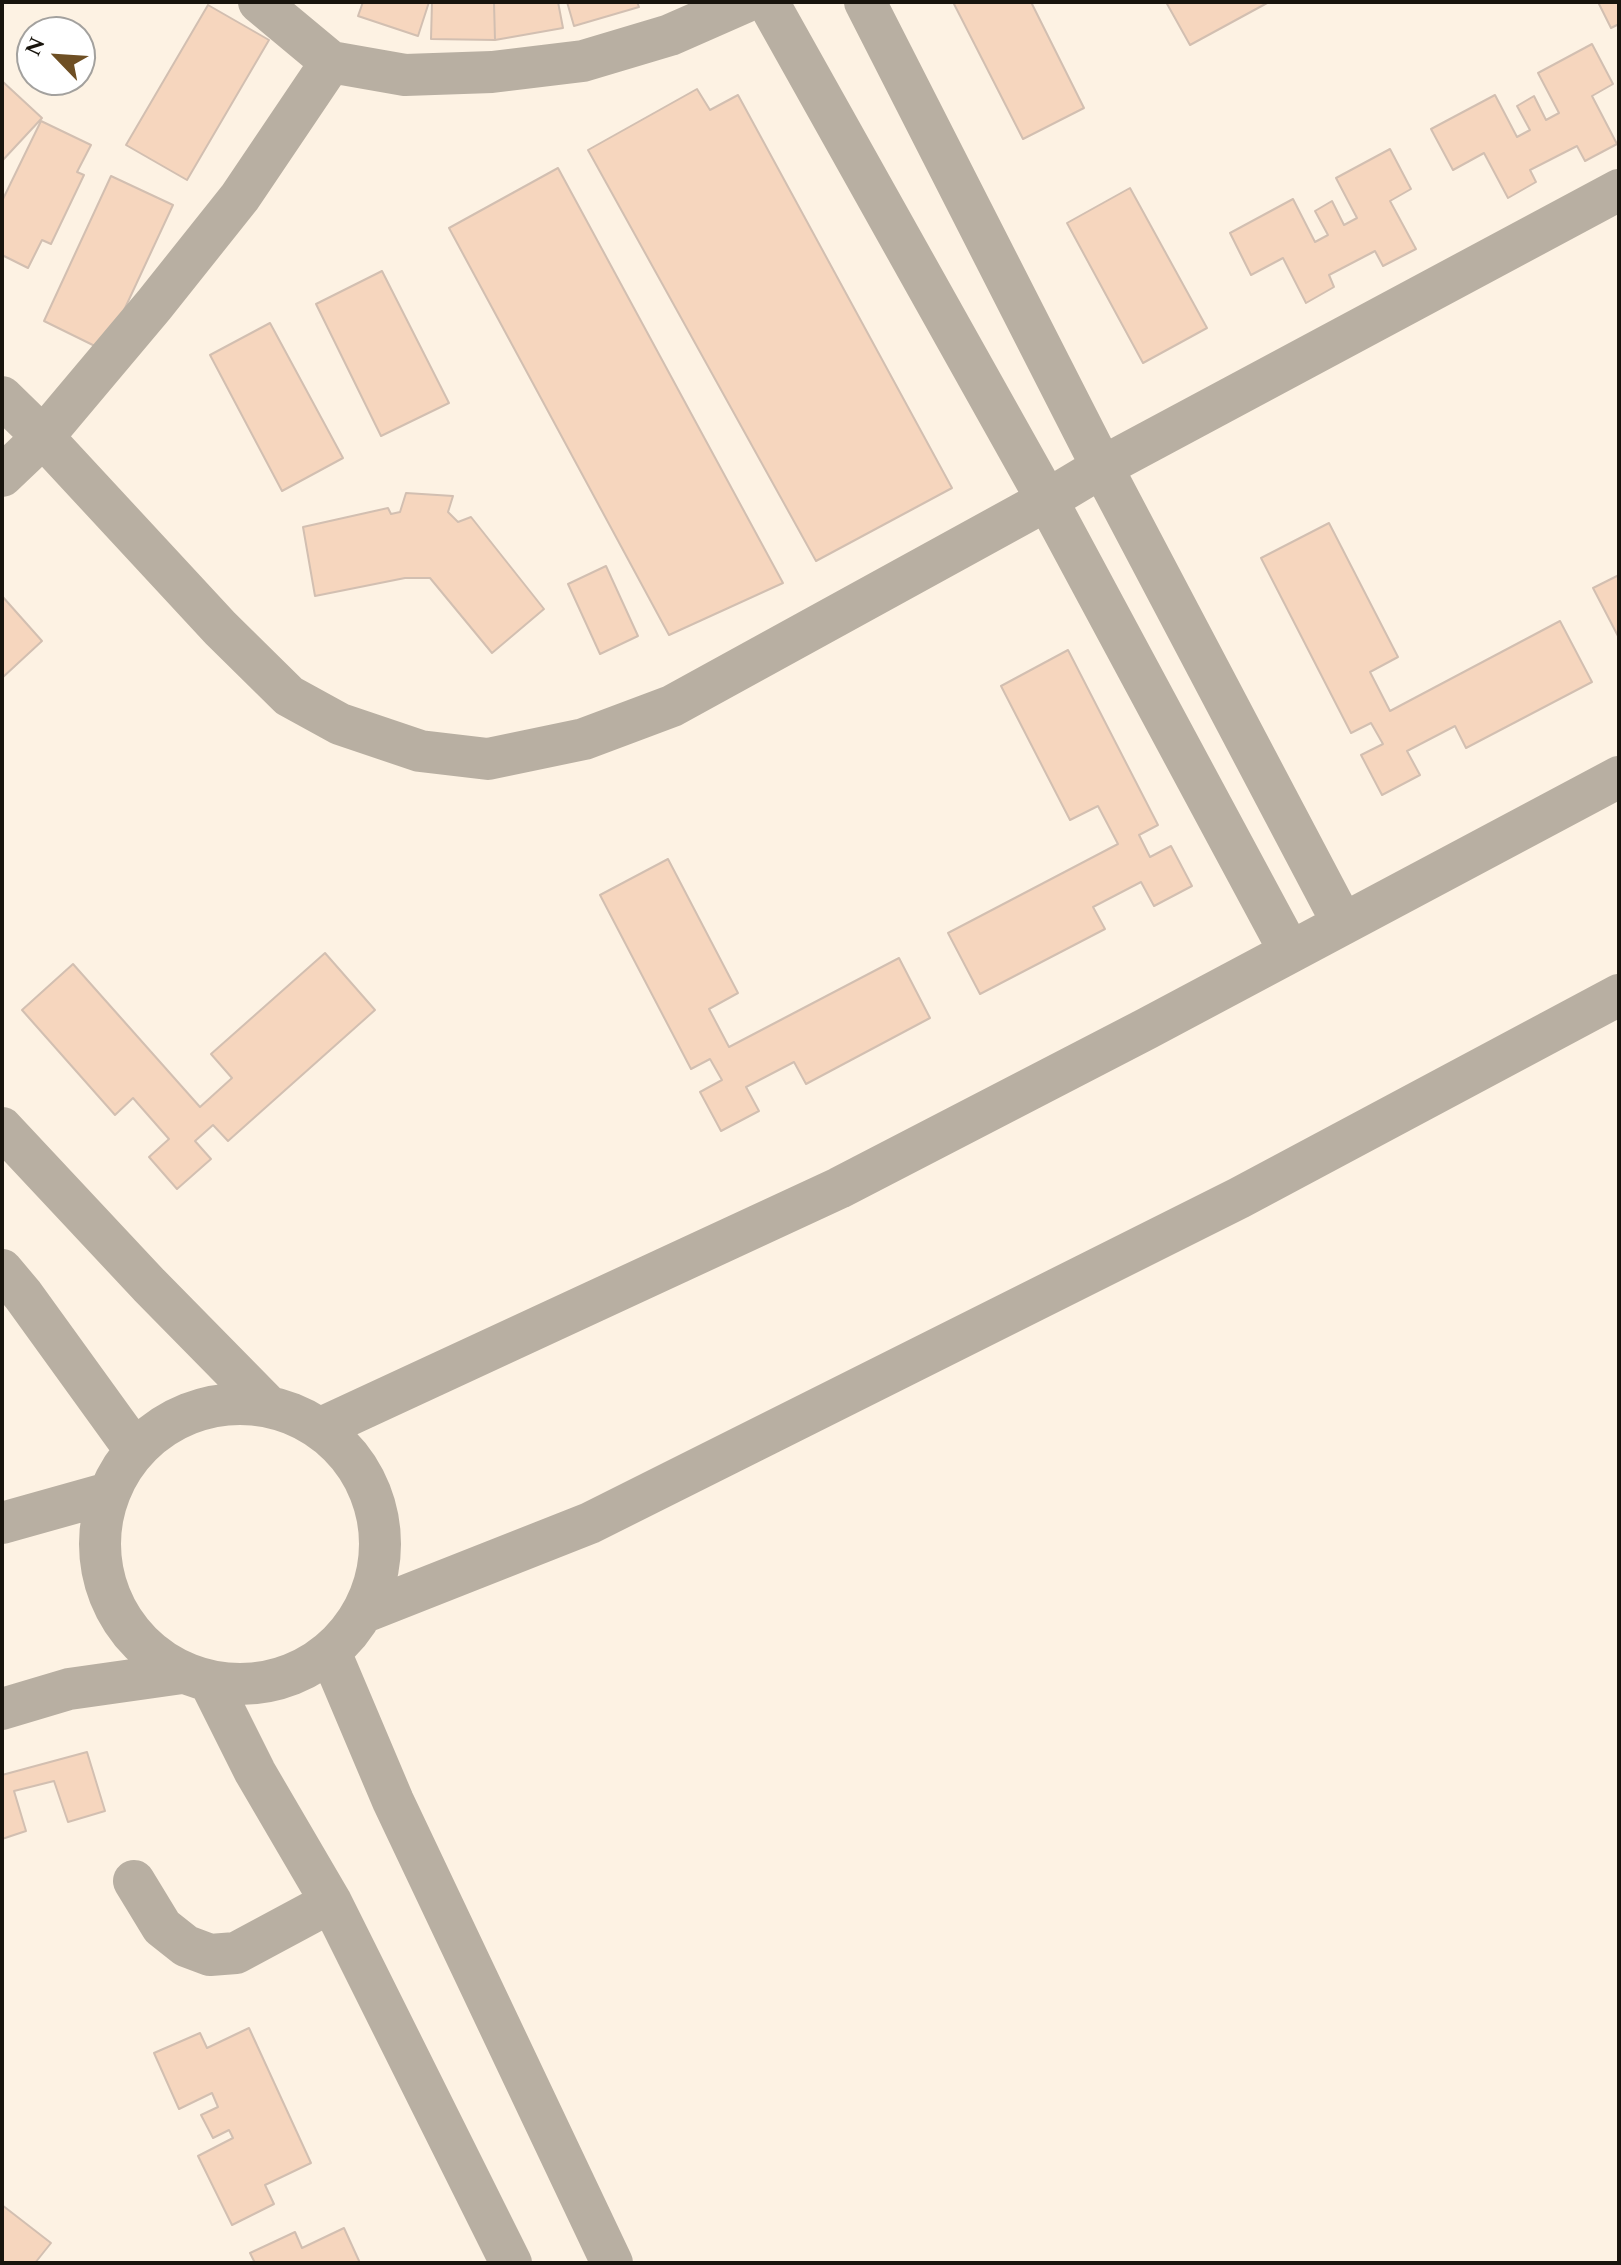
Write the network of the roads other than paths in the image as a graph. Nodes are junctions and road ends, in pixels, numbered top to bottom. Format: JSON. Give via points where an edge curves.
{"nodes":[{"id":1,"x":259,"y":2,"type":"edge"},
{"id":2,"x":745,"y":2,"type":"edge"},
{"id":3,"x":768,"y":2,"type":"edge"},
{"id":4,"x":865,"y":2,"type":"edge"},
{"id":5,"x":331,"y":62,"type":"junction"},
{"id":6,"x":1619,"y":190,"type":"edge"},
{"id":7,"x":2,"y":397,"type":"edge"},
{"id":8,"x":43,"y":437,"type":"junction"},
{"id":9,"x":1102,"y":467,"type":"junction"},
{"id":10,"x":2,"y":476,"type":"edge"},
{"id":11,"x":1047,"y":500,"type":"junction"},
{"id":12,"x":1619,"y":777,"type":"edge"},
{"id":13,"x":1343,"y":924,"type":"junction"},
{"id":14,"x":1290,"y":952,"type":"junction"},
{"id":15,"x":1619,"y":995,"type":"edge"},
{"id":16,"x":2,"y":1128,"type":"edge"},
{"id":17,"x":2,"y":1270,"type":"edge"},
{"id":18,"x":268,"y":1406,"type":"junction"},
{"id":19,"x":321,"y":1428,"type":"junction"},
{"id":20,"x":135,"y":1450,"type":"junction"},
{"id":21,"x":109,"y":1493,"type":"junction"},
{"id":22,"x":2,"y":1523,"type":"edge"},
{"id":23,"x":362,"y":1613,"type":"junction"},
{"id":24,"x":330,"y":1652,"type":"junction"},
{"id":25,"x":196,"y":1678,"type":"junction"},
{"id":26,"x":2,"y":1709,"type":"edge"},
{"id":27,"x":134,"y":1881,"type":"dead end"},
{"id":28,"x":331,"y":1902,"type":"junction"},
{"id":29,"x":511,"y":2263,"type":"edge"},
{"id":30,"x":612,"y":2263,"type":"edge"}],
"edges":[{"from":1,"to":5,"type":"street"},
{"from":2,"to":5,"type":"street","via":[[670,35],[583,61],[405,75]]},
{"from":3,"to":11,"type":"street"},
{"from":4,"to":9,"type":"street"},
{"from":5,"to":8,"type":"street","via":[[240,197]]},
{"from":6,"to":9,"type":"street"},
{"from":7,"to":8,"type":"street"},
{"from":8,"to":10,"type":"street"},
{"from":8,"to":11,"type":"street","via":[[289,696],[340,724],[420,751],[488,759],[584,739],[672,706]]},
{"from":9,"to":11,"type":"street"},
{"from":9,"to":13,"type":"street"},
{"from":11,"to":14,"type":"street"},
{"from":12,"to":13,"type":"street"},
{"from":13,"to":14,"type":"street"},
{"from":14,"to":19,"type":"street","via":[[839,1188]]},
{"from":15,"to":23,"type":"street","via":[[1239,1198],[590,1523]]},
{"from":16,"to":18,"type":"street"},
{"from":17,"to":20,"type":"street"},
{"from":18,"to":19,"type":"street"},
{"from":18,"to":20,"type":"street","via":[[239,1403],[182,1416]]},
{"from":19,"to":23,"type":"street","via":[[343,1448],[373,1498],[379,1557]]},
{"from":20,"to":21,"type":"street"},
{"from":21,"to":22,"type":"street"},
{"from":21,"to":25,"type":"street","via":[[99,1545],[110,1598],[138,1643]]},
{"from":23,"to":24,"type":"street"},
{"from":24,"to":25,"type":"street","via":[[274,1680],[236,1685]]},
{"from":24,"to":30,"type":"street","via":[[393,1801]]},
{"from":25,"to":26,"type":"street","via":[[69,1689]]},
{"from":25,"to":28,"type":"street"},
{"from":27,"to":28,"type":"street","via":[[162,1927],[186,1946],[210,1955],[236,1953]]},
{"from":28,"to":29,"type":"street"}]}
